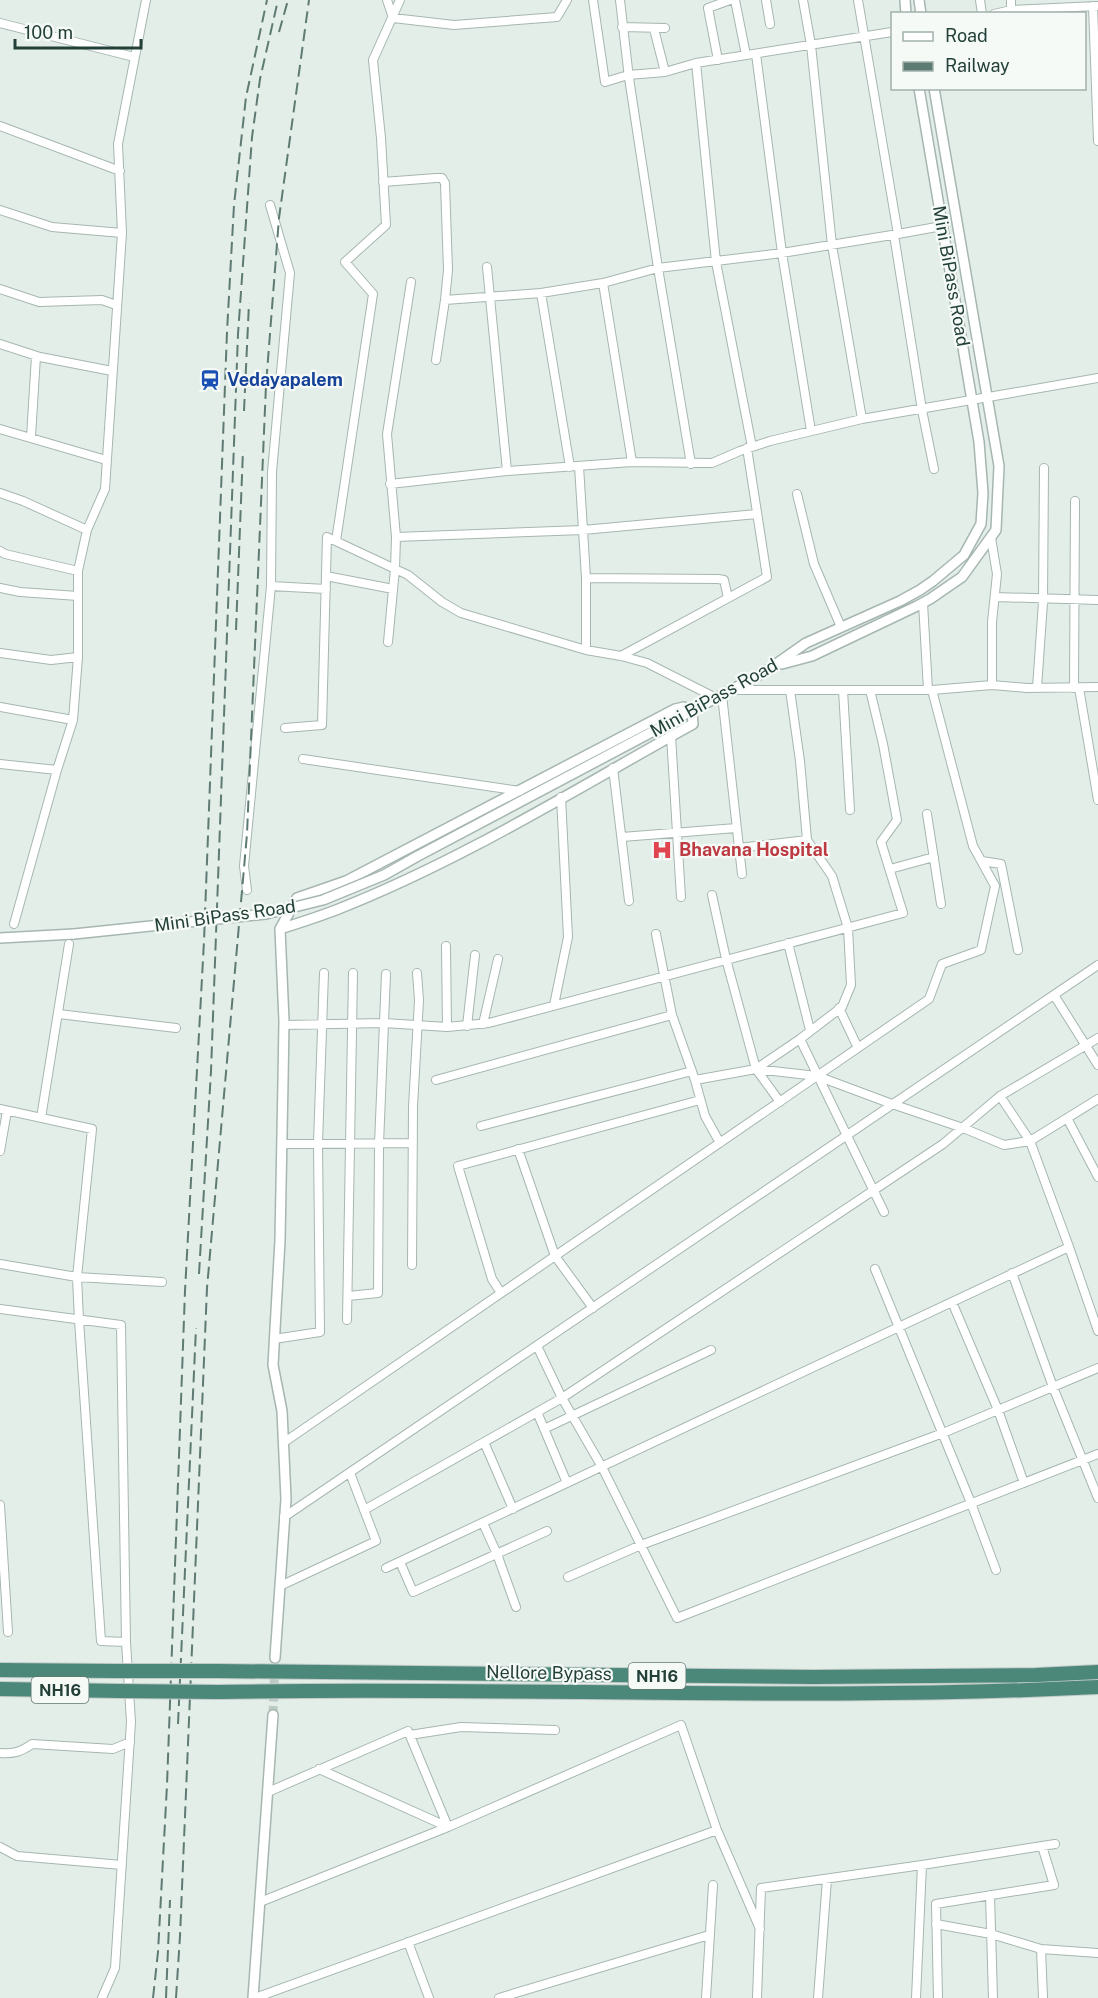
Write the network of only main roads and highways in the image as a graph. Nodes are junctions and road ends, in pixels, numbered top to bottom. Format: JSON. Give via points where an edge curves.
{"nodes":[{"id":1,"x":0,"y":1670,"type":"edge"},
{"id":2,"x":1098,"y":1672,"type":"edge"},
{"id":3,"x":1098,"y":1688,"type":"edge"},
{"id":4,"x":0,"y":1689,"type":"edge"}],
"edges":[{"from":1,"to":2,"type":"highway","name":"Nellore Bypass","number":"NH16","bridge":true,"via":[[802,1677]]},
{"from":3,"to":4,"type":"highway","name":"Nellore Bypass","number":"NH16","bridge":true,"via":[[817,1694]]}]}
